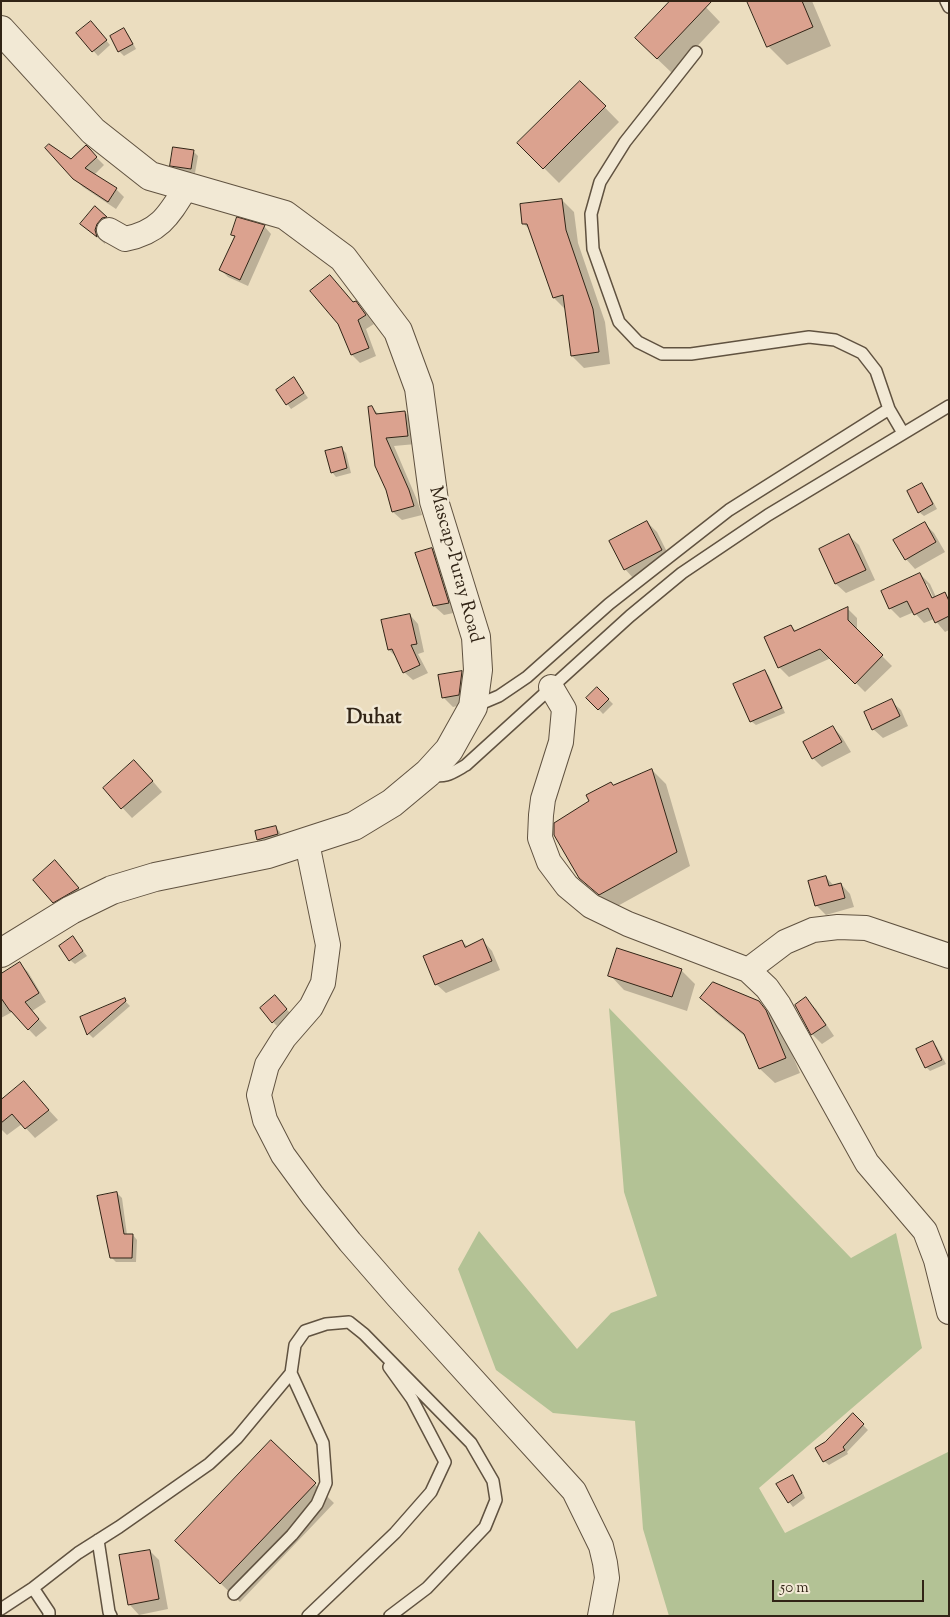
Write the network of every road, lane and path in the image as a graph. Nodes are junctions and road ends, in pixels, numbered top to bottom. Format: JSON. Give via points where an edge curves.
{"nodes":[{"id":1,"x":946,"y":1,"type":"edge"},
{"id":2,"x":949,"y":7,"type":"edge"},
{"id":3,"x":1,"y":30,"type":"edge"},
{"id":4,"x":696,"y":52,"type":"dead end"},
{"id":5,"x":186,"y":186,"type":"junction"},
{"id":6,"x":109,"y":230,"type":"dead end"},
{"id":7,"x":949,"y":406,"type":"edge"},
{"id":8,"x":889,"y":409,"type":"junction"},
{"id":9,"x":903,"y":433,"type":"junction"},
{"id":10,"x":551,"y":687,"type":"junction"},
{"id":11,"x":473,"y":707,"type":"junction"},
{"id":12,"x":428,"y":773,"type":"junction"},
{"id":13,"x":307,"y":843,"type":"junction"},
{"id":14,"x":1,"y":953,"type":"edge"},
{"id":15,"x":949,"y":956,"type":"edge"},
{"id":16,"x":748,"y":970,"type":"junction"},
{"id":17,"x":949,"y":1312,"type":"edge"},
{"id":18,"x":364,"y":1334,"type":"junction"},
{"id":19,"x":291,"y":1373,"type":"junction"},
{"id":20,"x":98,"y":1540,"type":"junction"},
{"id":21,"x":32,"y":1588,"type":"junction"},
{"id":22,"x":234,"y":1594,"type":"dead end"},
{"id":23,"x":1,"y":1609,"type":"edge"},
{"id":24,"x":50,"y":1614,"type":"edge"},
{"id":25,"x":111,"y":1616,"type":"edge"},
{"id":26,"x":308,"y":1616,"type":"edge"},
{"id":27,"x":390,"y":1616,"type":"edge"},
{"id":28,"x":600,"y":1616,"type":"edge"}],
"edges":[{"from":1,"to":2,"type":"lane"},
{"from":3,"to":5,"type":"street","name":"Mascap-Puray Road","via":[[93,132],[150,176]]},
{"from":4,"to":8,"type":"lane","via":[[625,142],[600,182],[591,214],[593,248],[619,322],[638,342],[662,354],[691,354],[809,337],[835,340],[862,353],[876,372]]},
{"from":5,"to":6,"type":"street","via":[[173,208],[150,232],[125,239]]},
{"from":5,"to":11,"type":"street","name":"Mascap-Puray Road","via":[[285,215],[343,258],[398,331],[419,388],[434,501],[476,637],[478,670]]},
{"from":7,"to":9,"type":"lane"},
{"from":8,"to":9,"type":"lane"},
{"from":8,"to":11,"type":"lane","via":[[729,510],[609,604],[526,677],[499,696]]},
{"from":9,"to":10,"type":"lane","via":[[682,573]]},
{"from":10,"to":12,"type":"lane","via":[[466,765],[439,777]]},
{"from":10,"to":16,"type":"street","via":[[564,708],[561,742],[541,814],[540,838],[549,862],[567,886],[591,906],[628,924]]},
{"from":11,"to":12,"type":"street","name":"Mascap-Puray Road","via":[[449,750]]},
{"from":12,"to":13,"type":"street","name":"Mascap-Puray Road","via":[[392,803],[354,826]]},
{"from":13,"to":14,"type":"street","name":"Mascap-Puray Road","via":[[112,890],[71,910]]},
{"from":13,"to":28,"type":"street","via":[[328,946],[323,983],[311,1007],[284,1038],[267,1065],[259,1095],[265,1120],[283,1155],[325,1212],[574,1491],[601,1546],[605,1563],[607,1578]]},
{"from":15,"to":16,"type":"street","via":[[866,928],[838,927],[813,930],[785,942]]},
{"from":16,"to":17,"type":"street","via":[[780,1005],[867,1162],[925,1231]]},
{"from":18,"to":19,"type":"lane","via":[[349,1322],[326,1324],[305,1331],[295,1345]]},
{"from":18,"to":26,"type":"lane","via":[[412,1399],[445,1462],[431,1492],[395,1533]]},
{"from":18,"to":27,"type":"lane","via":[[471,1443],[493,1481],[496,1500],[485,1527],[427,1588]]},
{"from":19,"to":20,"type":"lane","via":[[236,1438],[209,1464]]},
{"from":19,"to":22,"type":"lane","via":[[324,1443],[326,1483],[317,1504],[298,1527]]},
{"from":20,"to":21,"type":"lane"},
{"from":20,"to":25,"type":"lane"},
{"from":21,"to":23,"type":"lane"},
{"from":21,"to":24,"type":"lane"}]}
